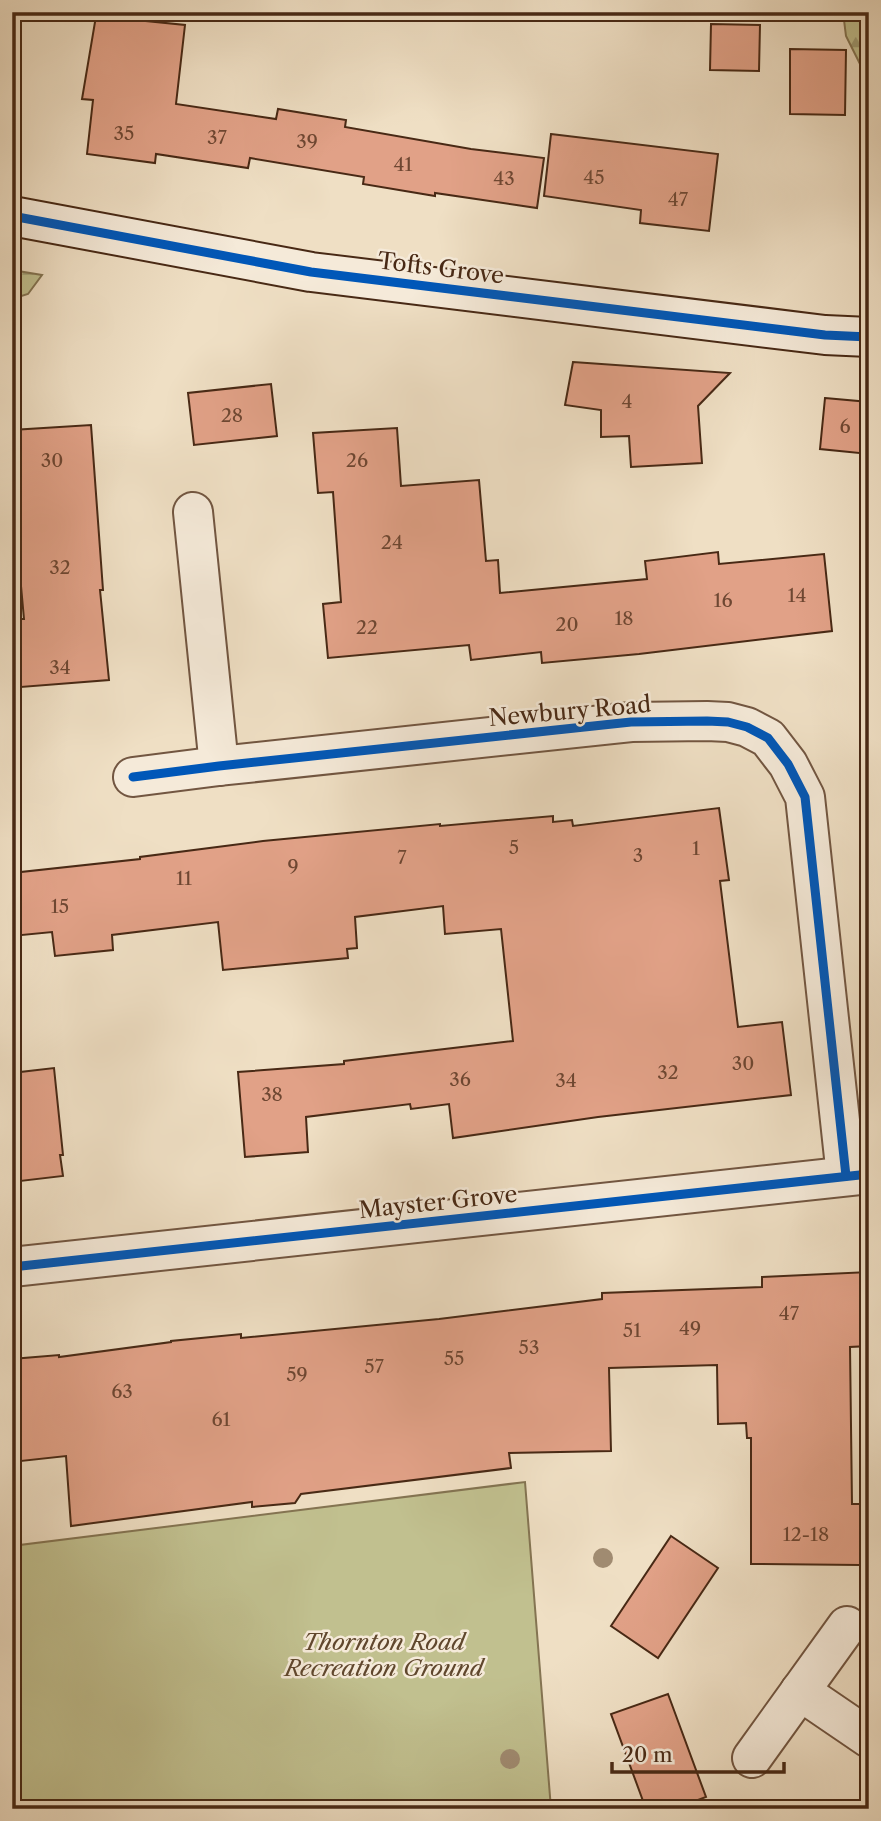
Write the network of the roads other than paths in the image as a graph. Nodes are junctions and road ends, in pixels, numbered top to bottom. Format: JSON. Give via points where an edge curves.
{"nodes":[{"id":1,"x":12,"y":216,"type":"edge"},
{"id":2,"x":869,"y":337,"type":"edge"},
{"id":3,"x":193,"y":513,"type":"dead end"},
{"id":4,"x":219,"y":766,"type":"junction"},
{"id":5,"x":133,"y":777,"type":"dead end"},
{"id":6,"x":857,"y":1175,"type":"edge"},
{"id":7,"x":12,"y":1267,"type":"edge"},
{"id":8,"x":847,"y":1626,"type":"dead end"},
{"id":9,"x":800,"y":1691,"type":"junction"},
{"id":10,"x":869,"y":1738,"type":"edge"},
{"id":11,"x":752,"y":1758,"type":"dead end"}],
"edges":[{"from":1,"to":2,"type":"street","name":"Tofts Grove","via":[[311,272]]},
{"from":3,"to":4,"type":"street"},
{"from":4,"to":5,"type":"street","name":"Newbury Road"},
{"from":4,"to":6,"type":"street","name":"Newbury Road","via":[[631,722],[728,722],[768,738],[805,797]]},
{"from":6,"to":7,"type":"street","name":"Mayster Grove"},
{"from":8,"to":9,"type":"street"},
{"from":9,"to":10,"type":"street"},
{"from":9,"to":11,"type":"street"}]}
